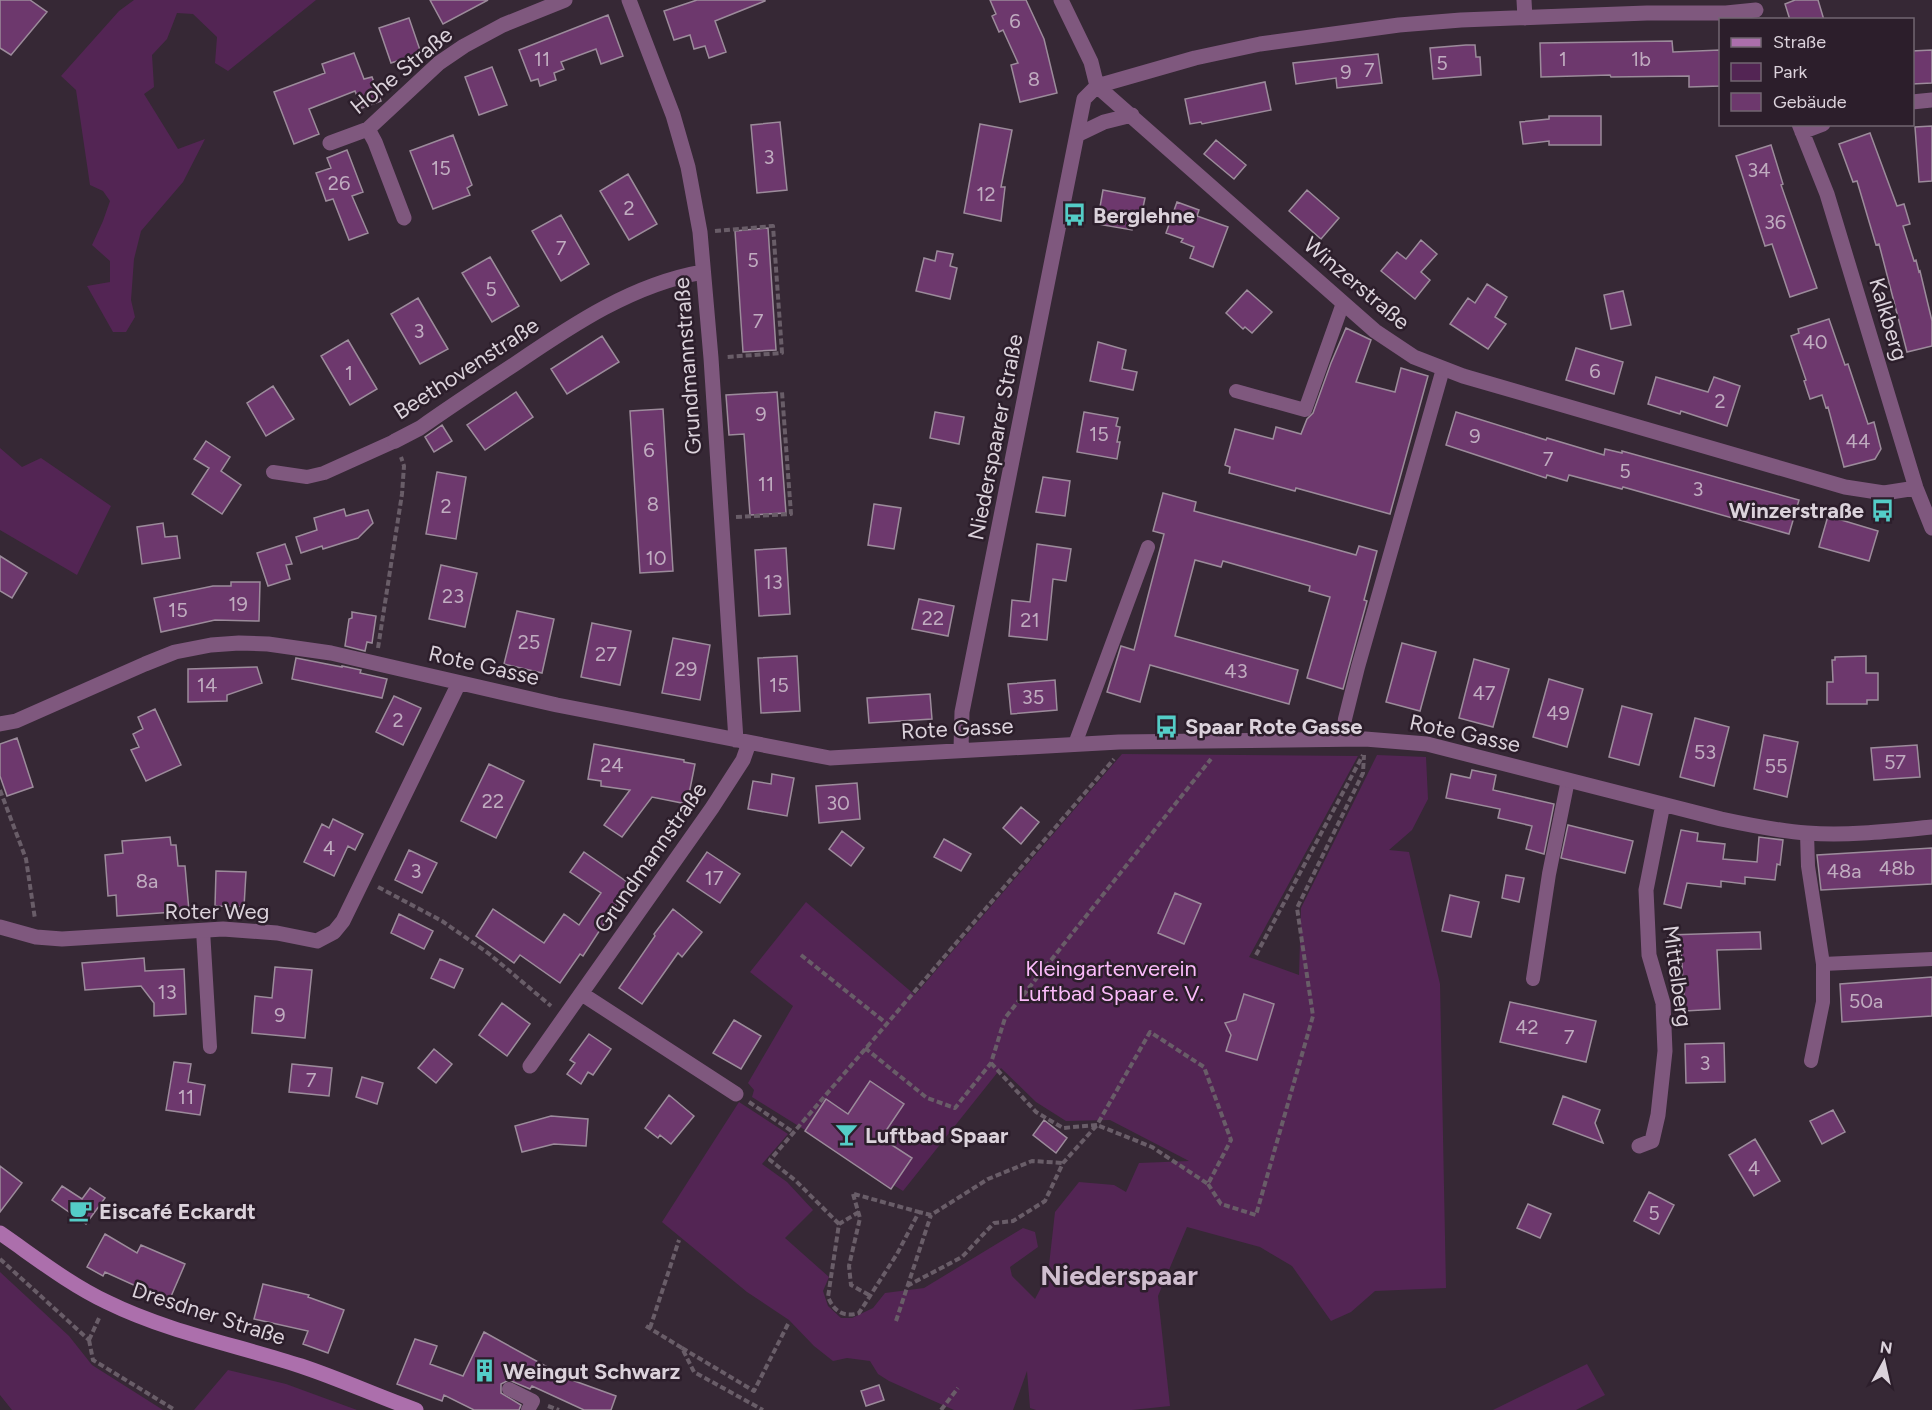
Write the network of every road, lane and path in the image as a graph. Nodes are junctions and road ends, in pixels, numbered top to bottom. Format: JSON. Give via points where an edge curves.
{"nodes":[{"id":1,"x":565,"y":0,"type":"edge"},
{"id":2,"x":629,"y":0,"type":"edge"},
{"id":3,"x":1061,"y":0,"type":"edge"},
{"id":4,"x":1524,"y":0,"type":"edge"},
{"id":5,"x":1756,"y":10,"type":"edge"},
{"id":6,"x":1525,"y":18,"type":"junction"},
{"id":7,"x":1097,"y":86,"type":"junction"},
{"id":8,"x":1932,"y":100,"type":"edge"},
{"id":9,"x":1914,"y":102,"type":"edge"},
{"id":10,"x":1132,"y":115,"type":"junction"},
{"id":11,"x":1800,"y":128,"type":"edge"},
{"id":12,"x":368,"y":129,"type":"junction"},
{"id":13,"x":1079,"y":134,"type":"junction"},
{"id":14,"x":330,"y":143,"type":"dead end"},
{"id":15,"x":404,"y":218,"type":"dead end"},
{"id":16,"x":699,"y":232,"type":"junction"},
{"id":17,"x":703,"y":272,"type":"junction"},
{"id":18,"x":1343,"y":303,"type":"junction"},
{"id":19,"x":711,"y":358,"type":"junction"},
{"id":20,"x":1443,"y":369,"type":"junction"},
{"id":21,"x":1236,"y":391,"type":"dead end"},
{"id":22,"x":782,"y":392,"type":"dead end"},
{"id":23,"x":395,"y":441,"type":"junction"},
{"id":24,"x":273,"y":472,"type":"dead end"},
{"id":25,"x":1916,"y":488,"type":"junction"},
{"id":26,"x":721,"y":518,"type":"junction"},
{"id":27,"x":1932,"y":528,"type":"edge"},
{"id":28,"x":1148,"y":547,"type":"dead end"},
{"id":29,"x":375,"y":663,"type":"junction"},
{"id":30,"x":459,"y":683,"type":"junction"},
{"id":31,"x":0,"y":724,"type":"edge"},
{"id":32,"x":1343,"y":739,"type":"junction"},
{"id":33,"x":743,"y":741,"type":"junction"},
{"id":34,"x":1216,"y":741,"type":"junction"},
{"id":35,"x":1119,"y":742,"type":"junction"},
{"id":36,"x":1075,"y":744,"type":"junction"},
{"id":37,"x":1365,"y":746,"type":"junction"},
{"id":38,"x":962,"y":749,"type":"junction"},
{"id":39,"x":1568,"y":780,"type":"junction"},
{"id":40,"x":0,"y":790,"type":"edge"},
{"id":41,"x":1663,"y":804,"type":"junction"},
{"id":42,"x":1932,"y":827,"type":"edge"},
{"id":43,"x":1807,"y":833,"type":"junction"},
{"id":44,"x":381,"y":889,"type":"dead end"},
{"id":45,"x":36,"y":926,"type":"dead end"},
{"id":46,"x":0,"y":927,"type":"edge"},
{"id":47,"x":204,"y":930,"type":"junction"},
{"id":48,"x":1256,"y":955,"type":"dead end"},
{"id":49,"x":801,"y":956,"type":"dead end"},
{"id":50,"x":1932,"y":959,"type":"edge"},
{"id":51,"x":1822,"y":964,"type":"junction"},
{"id":52,"x":1533,"y":979,"type":"dead end"},
{"id":53,"x":582,"y":994,"type":"junction"},
{"id":54,"x":567,"y":1017,"type":"junction"},
{"id":55,"x":886,"y":1023,"type":"junction"},
{"id":56,"x":210,"y":1047,"type":"dead end"},
{"id":57,"x":865,"y":1048,"type":"junction"},
{"id":58,"x":1811,"y":1060,"type":"dead end"},
{"id":59,"x":991,"y":1063,"type":"junction"},
{"id":60,"x":530,"y":1066,"type":"dead end"},
{"id":61,"x":736,"y":1094,"type":"joint"},
{"id":62,"x":1097,"y":1125,"type":"junction"},
{"id":63,"x":793,"y":1132,"type":"junction"},
{"id":64,"x":1639,"y":1146,"type":"dead end"},
{"id":65,"x":1063,"y":1163,"type":"junction"},
{"id":66,"x":1208,"y":1184,"type":"junction"},
{"id":67,"x":859,"y":1212,"type":"junction"},
{"id":68,"x":919,"y":1212,"type":"junction"},
{"id":69,"x":931,"y":1215,"type":"junction"},
{"id":70,"x":838,"y":1224,"type":"junction"},
{"id":71,"x":0,"y":1233,"type":"edge"},
{"id":72,"x":679,"y":1240,"type":"dead end"},
{"id":73,"x":0,"y":1259,"type":"edge"},
{"id":74,"x":907,"y":1286,"type":"junction"},
{"id":75,"x":869,"y":1295,"type":"junction"},
{"id":76,"x":106,"y":1302,"type":"junction"},
{"id":77,"x":896,"y":1321,"type":"dead end"},
{"id":78,"x":788,"y":1324,"type":"dead end"},
{"id":79,"x":89,"y":1340,"type":"junction"},
{"id":80,"x":682,"y":1348,"type":"junction"},
{"id":81,"x":958,"y":1388,"type":"dead end"},
{"id":82,"x":509,"y":1389,"type":"dead end"},
{"id":83,"x":175,"y":1410,"type":"edge"},
{"id":84,"x":416,"y":1410,"type":"edge"},
{"id":85,"x":528,"y":1410,"type":"edge"},
{"id":86,"x":763,"y":1410,"type":"edge"},
{"id":87,"x":942,"y":1410,"type":"edge"}],
"edges":[{"from":1,"to":12,"type":"street","name":"Hohe Straße","via":[[464,46],[439,63]]},
{"from":2,"to":16,"type":"street","name":"Grundmannstraße","via":[[673,115],[688,167]]},
{"from":3,"to":7,"type":"street"},
{"from":4,"to":6,"type":"street"},
{"from":5,"to":6,"type":"street"},
{"from":6,"to":7,"type":"street","via":[[1399,25],[1260,44]]},
{"from":7,"to":10,"type":"street","name":"Winzerstraße"},
{"from":7,"to":13,"type":"street","name":"Niederspaarer Straße","via":[[1084,99]]},
{"from":8,"to":9,"type":"street"},
{"from":10,"to":13,"type":"street"},
{"from":10,"to":18,"type":"street","name":"Winzerstraße"},
{"from":11,"to":25,"type":"street","name":"Kalkberg","via":[[1827,194]]},
{"from":12,"to":14,"type":"street","name":"Hohe Straße"},
{"from":12,"to":15,"type":"street"},
{"from":13,"to":38,"type":"street","name":"Niederspaarer Straße","via":[[963,712]]},
{"from":16,"to":17,"type":"street","name":"Grundmannstraße"},
{"from":16,"to":19,"type":"path","via":[[773,226],[782,353]]},
{"from":17,"to":19,"type":"street","name":"Grundmannstraße"},
{"from":17,"to":23,"type":"street","name":"Beethovenstraße","via":[[661,282],[614,303],[565,330]]},
{"from":18,"to":20,"type":"street","name":"Winzerstraße","via":[[1393,344]]},
{"from":18,"to":21,"type":"lane","via":[[1305,410]]},
{"from":19,"to":26,"type":"street","name":"Grundmannstraße"},
{"from":20,"to":25,"type":"street","name":"Winzerstraße","via":[[1845,487],[1884,493]]},
{"from":20,"to":32,"type":"lane","via":[[1358,666]]},
{"from":22,"to":26,"type":"path","via":[[791,514]]},
{"from":23,"to":24,"type":"lane","via":[[324,473],[308,477]]},
{"from":23,"to":29,"type":"path","name":"Beethovenstraße","via":[[404,466],[402,494]]},
{"from":25,"to":27,"type":"street","name":"Kalkberg"},
{"from":26,"to":33,"type":"street","name":"Grundmannstraße"},
{"from":28,"to":36,"type":"lane"},
{"from":29,"to":30,"type":"street","name":"Rote Gasse"},
{"from":29,"to":31,"type":"street","name":"Rote Gasse","via":[[268,644],[211,645],[175,652],[16,721]]},
{"from":30,"to":33,"type":"street","name":"Rote Gasse"},
{"from":30,"to":47,"type":"street","name":"Roter Weg","via":[[343,921],[333,932],[317,941],[258,931]]},
{"from":32,"to":34,"type":"street","name":"Rote Gasse"},
{"from":32,"to":37,"type":"street","name":"Rote Gasse"},
{"from":33,"to":38,"type":"street","name":"Rote Gasse","via":[[830,758]]},
{"from":33,"to":53,"type":"street","name":"Grundmannstraße","via":[[743,760]]},
{"from":34,"to":35,"type":"street","name":"Rote Gasse"},
{"from":34,"to":59,"type":"path","via":[[1215,754],[1005,1018]]},
{"from":35,"to":36,"type":"street","name":"Rote Gasse"},
{"from":35,"to":55,"type":"path","via":[[1118,754]]},
{"from":36,"to":38,"type":"street","name":"Rote Gasse"},
{"from":37,"to":39,"type":"street","name":"Rote Gasse","via":[[1427,744]]},
{"from":37,"to":48,"type":"path"},
{"from":37,"to":66,"type":"path","via":[[1363,773],[1297,908],[1313,1016],[1256,1215],[1221,1204]]},
{"from":39,"to":41,"type":"street","name":"Rote Gasse"},
{"from":39,"to":52,"type":"lane"},
{"from":40,"to":45,"type":"path","via":[[26,859]]},
{"from":41,"to":43,"type":"street","name":"Rote Gasse","via":[[1761,827]]},
{"from":41,"to":64,"type":"street","name":"Mittelberg","via":[[1646,890],[1649,955],[1663,1003],[1665,1051],[1652,1141]]},
{"from":42,"to":43,"type":"street","name":"Rote Gasse"},
{"from":43,"to":51,"type":"lane"},
{"from":44,"to":54,"type":"path","via":[[452,927]]},
{"from":46,"to":47,"type":"street","name":"Roter Weg","via":[[62,939]]},
{"from":47,"to":56,"type":"lane"},
{"from":49,"to":55,"type":"path"},
{"from":50,"to":51,"type":"lane"},
{"from":51,"to":58,"type":"lane","via":[[1823,1002]]},
{"from":53,"to":54,"type":"street","name":"Grundmannstraße"},
{"from":53,"to":61,"type":"street"},
{"from":54,"to":60,"type":"street","name":"Grundmannstraße"},
{"from":55,"to":57,"type":"path"},
{"from":57,"to":59,"type":"path","via":[[927,1098],[955,1108]]},
{"from":57,"to":63,"type":"path"},
{"from":59,"to":62,"type":"path","via":[[1036,1112],[1063,1128]]},
{"from":61,"to":63,"type":"path"},
{"from":62,"to":65,"type":"path"},
{"from":62,"to":66,"type":"path","via":[[1152,1147]]},
{"from":62,"to":66,"type":"path","via":[[1150,1032],[1204,1067],[1231,1140]]},
{"from":63,"to":70,"type":"path","via":[[770,1160]]},
{"from":65,"to":69,"type":"path","via":[[1032,1161],[988,1179]]},
{"from":65,"to":74,"type":"path","via":[[1045,1201],[1013,1221],[994,1223],[962,1257]]},
{"from":67,"to":68,"type":"path","via":[[853,1194]]},
{"from":67,"to":70,"type":"path"},
{"from":67,"to":75,"type":"path","via":[[849,1266],[851,1285]]},
{"from":68,"to":69,"type":"path"},
{"from":68,"to":75,"type":"path"},
{"from":69,"to":74,"type":"path"},
{"from":70,"to":75,"type":"path","via":[[828,1297],[833,1308],[851,1316],[859,1313]]},
{"from":71,"to":76,"type":"main road","name":"Dresdner Straße"},
{"from":72,"to":80,"type":"path","via":[[648,1327]]},
{"from":73,"to":79,"type":"path"},
{"from":74,"to":77,"type":"path"},
{"from":76,"to":79,"type":"path"},
{"from":76,"to":84,"type":"main road","name":"Dresdner Straße","via":[[191,1334],[302,1367]]},
{"from":78,"to":80,"type":"path","via":[[754,1391]]},
{"from":79,"to":83,"type":"path","via":[[93,1360]]},
{"from":80,"to":86,"type":"path","via":[[694,1372]]},
{"from":81,"to":87,"type":"path"},
{"from":82,"to":85,"type":"lane","via":[[533,1401]]}]}
